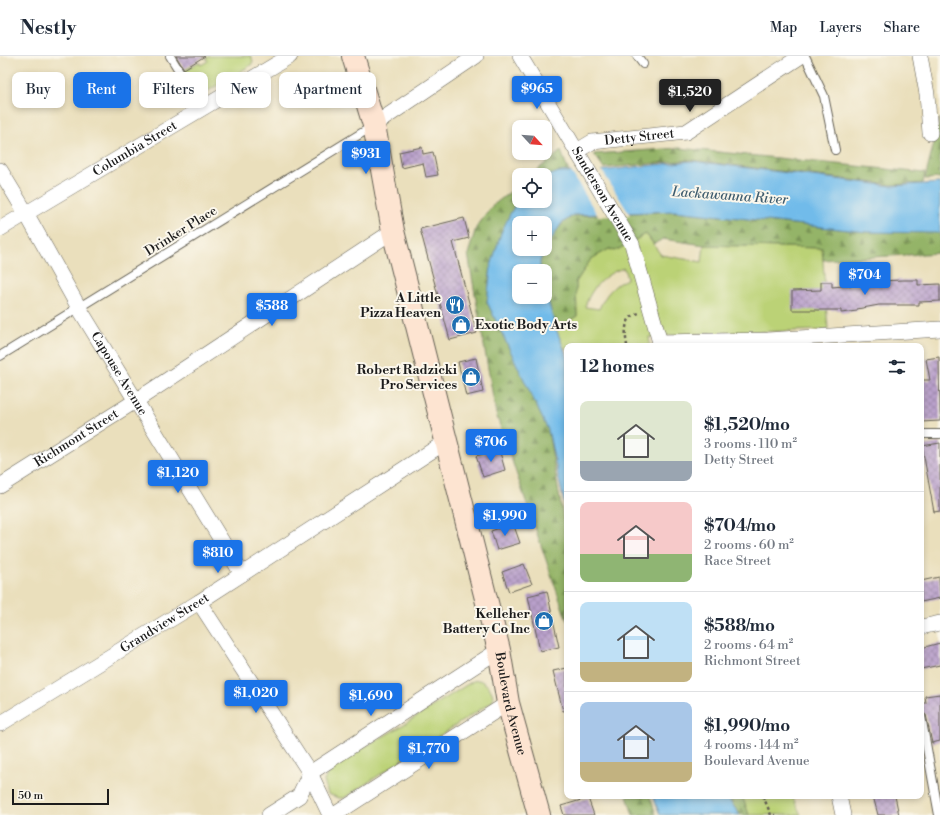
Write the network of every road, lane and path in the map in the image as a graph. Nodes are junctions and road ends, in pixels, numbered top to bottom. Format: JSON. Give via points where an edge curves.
{"nodes":[{"id":1,"x":170,"y":56,"type":"edge"},
{"id":2,"x":290,"y":56,"type":"edge"},
{"id":3,"x":354,"y":56,"type":"edge"},
{"id":4,"x":476,"y":56,"type":"edge"},
{"id":5,"x":520,"y":56,"type":"edge"},
{"id":6,"x":637,"y":56,"type":"edge"},
{"id":7,"x":801,"y":56,"type":"edge"},
{"id":8,"x":805,"y":56,"type":"edge"},
{"id":9,"x":920,"y":56,"type":"edge"},
{"id":10,"x":643,"y":64,"type":"dead end"},
{"id":11,"x":180,"y":72,"type":"edge"},
{"id":12,"x":933,"y":94,"type":"edge"},
{"id":13,"x":208,"y":104,"type":"edge"},
{"id":14,"x":202,"y":108,"type":"edge"},
{"id":15,"x":374,"y":125,"type":"junction"},
{"id":16,"x":930,"y":133,"type":"dead end"},
{"id":17,"x":835,"y":150,"type":"dead end"},
{"id":18,"x":577,"y":151,"type":"junction"},
{"id":19,"x":0,"y":170,"type":"edge"},
{"id":20,"x":26,"y":213,"type":"junction"},
{"id":21,"x":0,"y":229,"type":"edge"},
{"id":22,"x":393,"y":231,"type":"junction"},
{"id":23,"x":79,"y":308,"type":"junction"},
{"id":24,"x":651,"y":310,"type":"junction"},
{"id":25,"x":940,"y":329,"type":"edge"},
{"id":26,"x":627,"y":343,"type":"edge"},
{"id":27,"x":661,"y":343,"type":"edge"},
{"id":28,"x":768,"y":343,"type":"edge"},
{"id":29,"x":0,"y":356,"type":"edge"},
{"id":30,"x":137,"y":400,"type":"junction"},
{"id":31,"x":924,"y":434,"type":"edge"},
{"id":32,"x":940,"y":434,"type":"edge"},
{"id":33,"x":447,"y":441,"type":"junction"},
{"id":34,"x":0,"y":486,"type":"edge"},
{"id":35,"x":242,"y":574,"type":"junction"},
{"id":36,"x":199,"y":602,"type":"junction"},
{"id":37,"x":940,"y":623,"type":"edge"},
{"id":38,"x":924,"y":626,"type":"edge"},
{"id":39,"x":499,"y":650,"type":"junction"},
{"id":40,"x":508,"y":703,"type":"junction"},
{"id":41,"x":0,"y":724,"type":"edge"},
{"id":42,"x":924,"y":732,"type":"edge"},
{"id":43,"x":310,"y":773,"type":"junction"},
{"id":44,"x":765,"y":799,"type":"edge"},
{"id":45,"x":840,"y":799,"type":"edge"},
{"id":46,"x":269,"y":815,"type":"edge"},
{"id":47,"x":330,"y":815,"type":"edge"},
{"id":48,"x":334,"y":815,"type":"edge"},
{"id":49,"x":539,"y":815,"type":"edge"},
{"id":50,"x":773,"y":815,"type":"edge"},
{"id":51,"x":843,"y":815,"type":"edge"},
{"id":52,"x":939,"y":815,"type":"edge"}],
"edges":[{"from":1,"to":11,"type":"lane"},
{"from":2,"to":13,"type":"street","name":"Columbia Street"},
{"from":3,"to":15,"type":"street","name":"Boulevard Avenue"},
{"from":4,"to":15,"type":"street"},
{"from":5,"to":18,"type":"street","name":"Sanderson Avenue"},
{"from":6,"to":10,"type":"lane"},
{"from":7,"to":18,"type":"street","name":"Detty Street","via":[[686,132],[592,142]]},
{"from":8,"to":17,"type":"lane","via":[[824,96]]},
{"from":9,"to":12,"type":"street"},
{"from":12,"to":16,"type":"street"},
{"from":14,"to":20,"type":"street","name":"Columbia Street"},
{"from":15,"to":22,"type":"street","name":"Boulevard Avenue"},
{"from":15,"to":23,"type":"lane","name":"Drinker Place"},
{"from":18,"to":24,"type":"street","name":"Sanderson Avenue","via":[[632,244]]},
{"from":19,"to":20,"type":"street","name":"Capouse Avenue"},
{"from":20,"to":21,"type":"street","name":"Columbia Street"},
{"from":20,"to":23,"type":"street","name":"Capouse Avenue"},
{"from":22,"to":30,"type":"street","name":"Richmont Street"},
{"from":22,"to":33,"type":"street","name":"Boulevard Avenue"},
{"from":23,"to":29,"type":"lane","name":"Drinker Place"},
{"from":23,"to":30,"type":"street","name":"Capouse Avenue"},
{"from":24,"to":26,"type":"path","via":[[633,315],[625,330]]},
{"from":24,"to":27,"type":"street","name":"Sanderson Avenue"},
{"from":25,"to":28,"type":"street"},
{"from":30,"to":34,"type":"street","name":"Richmont Street"},
{"from":30,"to":35,"type":"street","name":"Capouse Avenue"},
{"from":31,"to":32,"type":"lane"},
{"from":33,"to":35,"type":"street","name":"Grandview Street"},
{"from":33,"to":39,"type":"street","name":"Boulevard Avenue"},
{"from":35,"to":36,"type":"street","name":"Grandview Street"},
{"from":36,"to":41,"type":"street","name":"Grandview Street"},
{"from":36,"to":43,"type":"street"},
{"from":37,"to":38,"type":"street"},
{"from":39,"to":40,"type":"street","name":"Boulevard Avenue"},
{"from":39,"to":43,"type":"street"},
{"from":40,"to":48,"type":"street"},
{"from":40,"to":49,"type":"street","name":"Boulevard Avenue"},
{"from":42,"to":52,"type":"lane"},
{"from":43,"to":46,"type":"street","via":[[299,796]]},
{"from":43,"to":47,"type":"street"},
{"from":44,"to":50,"type":"path"},
{"from":45,"to":51,"type":"street"}]}
